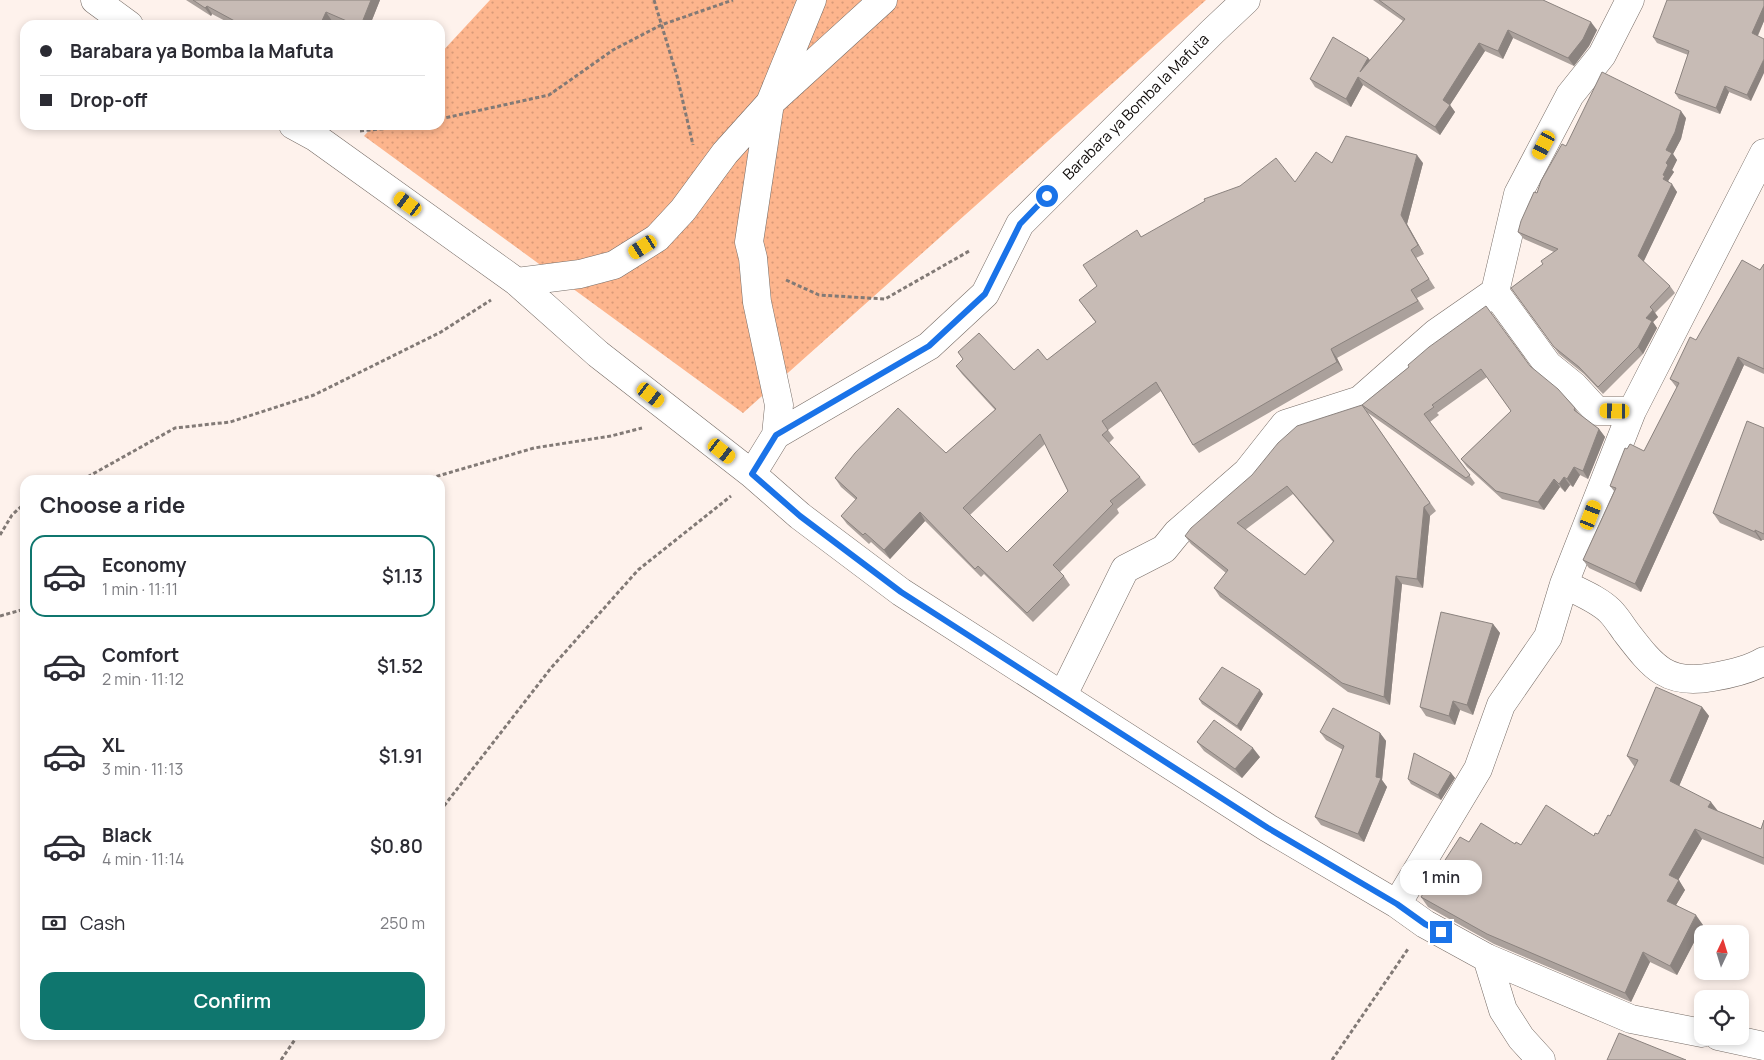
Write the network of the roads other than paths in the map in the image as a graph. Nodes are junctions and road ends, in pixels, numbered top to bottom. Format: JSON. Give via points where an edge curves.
{"nodes":[{"id":1,"x":95,"y":0,"type":"edge"},
{"id":2,"x":812,"y":0,"type":"edge"},
{"id":3,"x":883,"y":0,"type":"edge"},
{"id":4,"x":1246,"y":0,"type":"edge"},
{"id":5,"x":1630,"y":0,"type":"edge"},
{"id":6,"x":122,"y":20,"type":"edge"},
{"id":7,"x":770,"y":103,"type":"junction"},
{"id":8,"x":302,"y":130,"type":"edge"},
{"id":9,"x":1764,"y":153,"type":"edge"},
{"id":10,"x":517,"y":282,"type":"junction"},
{"id":11,"x":1495,"y":292,"type":"junction"},
{"id":12,"x":1632,"y":411,"type":"junction"},
{"id":13,"x":776,"y":435,"type":"junction"},
{"id":14,"x":752,"y":474,"type":"junction"},
{"id":15,"x":1564,"y":584,"type":"junction"},
{"id":16,"x":1764,"y":661,"type":"edge"},
{"id":17,"x":1064,"y":695,"type":"junction"},
{"id":18,"x":1397,"y":904,"type":"junction"},
{"id":19,"x":1487,"y":958,"type":"junction"},
{"id":20,"x":1694,"y":1031,"type":"edge"},
{"id":21,"x":1749,"y":1040,"type":"edge"},
{"id":22,"x":1763,"y":1042,"type":"edge"},
{"id":23,"x":1540,"y":1060,"type":"edge"}],
"edges":[{"from":1,"to":6,"type":"street"},
{"from":2,"to":7,"type":"street"},
{"from":3,"to":7,"type":"street"},
{"from":4,"to":13,"type":"street","name":"Barabara ya Bomba la Mafuta","via":[[1020,224],[985,294],[929,346]]},
{"from":5,"to":11,"type":"street","via":[[1602,55],[1570,95],[1518,194]]},
{"from":7,"to":10,"type":"street","via":[[724,153],[684,210],[657,238],[614,265],[580,274]]},
{"from":7,"to":13,"type":"street","via":[[749,242],[757,302],[779,405]]},
{"from":8,"to":10,"type":"street"},
{"from":9,"to":12,"type":"street"},
{"from":10,"to":14,"type":"street","via":[[598,354]]},
{"from":11,"to":12,"type":"street","via":[[1548,365],[1598,411]]},
{"from":11,"to":17,"type":"street","via":[[1436,333],[1360,400],[1285,424],[1247,472],[1177,533],[1164,549],[1124,569]]},
{"from":12,"to":15,"type":"street"},
{"from":13,"to":14,"type":"street","name":"Barabara ya Bomba la Mafuta"},
{"from":14,"to":17,"type":"street","via":[[800,516],[901,592]]},
{"from":15,"to":16,"type":"street","via":[[1605,606],[1657,669],[1674,678],[1697,680],[1734,673]]},
{"from":15,"to":18,"type":"street","via":[[1548,636],[1501,705],[1478,770]]},
{"from":17,"to":18,"type":"street","via":[[1268,828]]},
{"from":18,"to":19,"type":"street","via":[[1425,924]]},
{"from":19,"to":20,"type":"street","via":[[1631,1019]]},
{"from":19,"to":23,"type":"street","via":[[1503,1010]]},
{"from":21,"to":22,"type":"street"}]}
